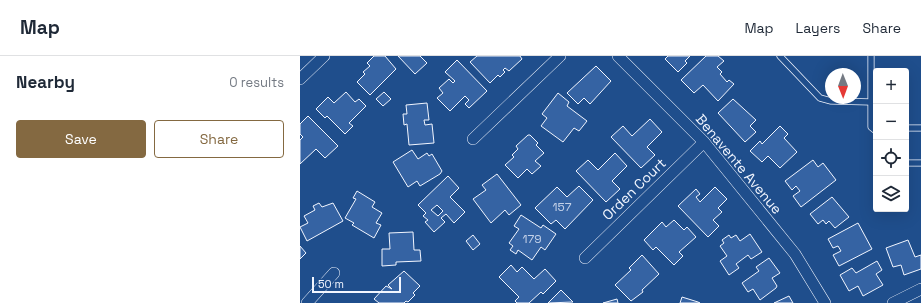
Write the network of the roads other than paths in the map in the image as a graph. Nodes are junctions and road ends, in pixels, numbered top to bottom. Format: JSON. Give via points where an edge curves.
{"nodes":[{"id":1,"x":324,"y":56,"type":"edge"},
{"id":2,"x":560,"y":56,"type":"edge"},
{"id":3,"x":618,"y":56,"type":"edge"},
{"id":4,"x":780,"y":56,"type":"edge"},
{"id":5,"x":871,"y":56,"type":"edge"},
{"id":6,"x":300,"y":79,"type":"edge"},
{"id":7,"x":871,"y":102,"type":"junction"},
{"id":8,"x":873,"y":120,"type":"edge"},
{"id":9,"x":909,"y":128,"type":"edge"},
{"id":10,"x":921,"y":128,"type":"edge"},
{"id":11,"x":473,"y":139,"type":"dead end"},
{"id":12,"x":704,"y":142,"type":"junction"},
{"id":13,"x":909,"y":163,"type":"edge"},
{"id":14,"x":921,"y":163,"type":"edge"},
{"id":15,"x":585,"y":258,"type":"dead end"},
{"id":16,"x":334,"y":272,"type":"dead end"},
{"id":17,"x":921,"y":289,"type":"edge"},
{"id":18,"x":307,"y":303,"type":"edge"},
{"id":19,"x":825,"y":303,"type":"edge"},
{"id":20,"x":892,"y":303,"type":"edge"}],
"edges":[{"from":1,"to":6,"type":"street"},
{"from":2,"to":11,"type":"street"},
{"from":3,"to":12,"type":"street","name":"Benavente Avenue"},
{"from":4,"to":7,"type":"lane","via":[[820,98],[831,101]]},
{"from":5,"to":7,"type":"lane"},
{"from":7,"to":8,"type":"lane"},
{"from":9,"to":10,"type":"lane"},
{"from":12,"to":15,"type":"street","name":"Orden Court"},
{"from":12,"to":19,"type":"street","name":"Benavente Avenue","via":[[795,254]]},
{"from":13,"to":14,"type":"lane"},
{"from":16,"to":18,"type":"street"},
{"from":17,"to":20,"type":"street"}]}
